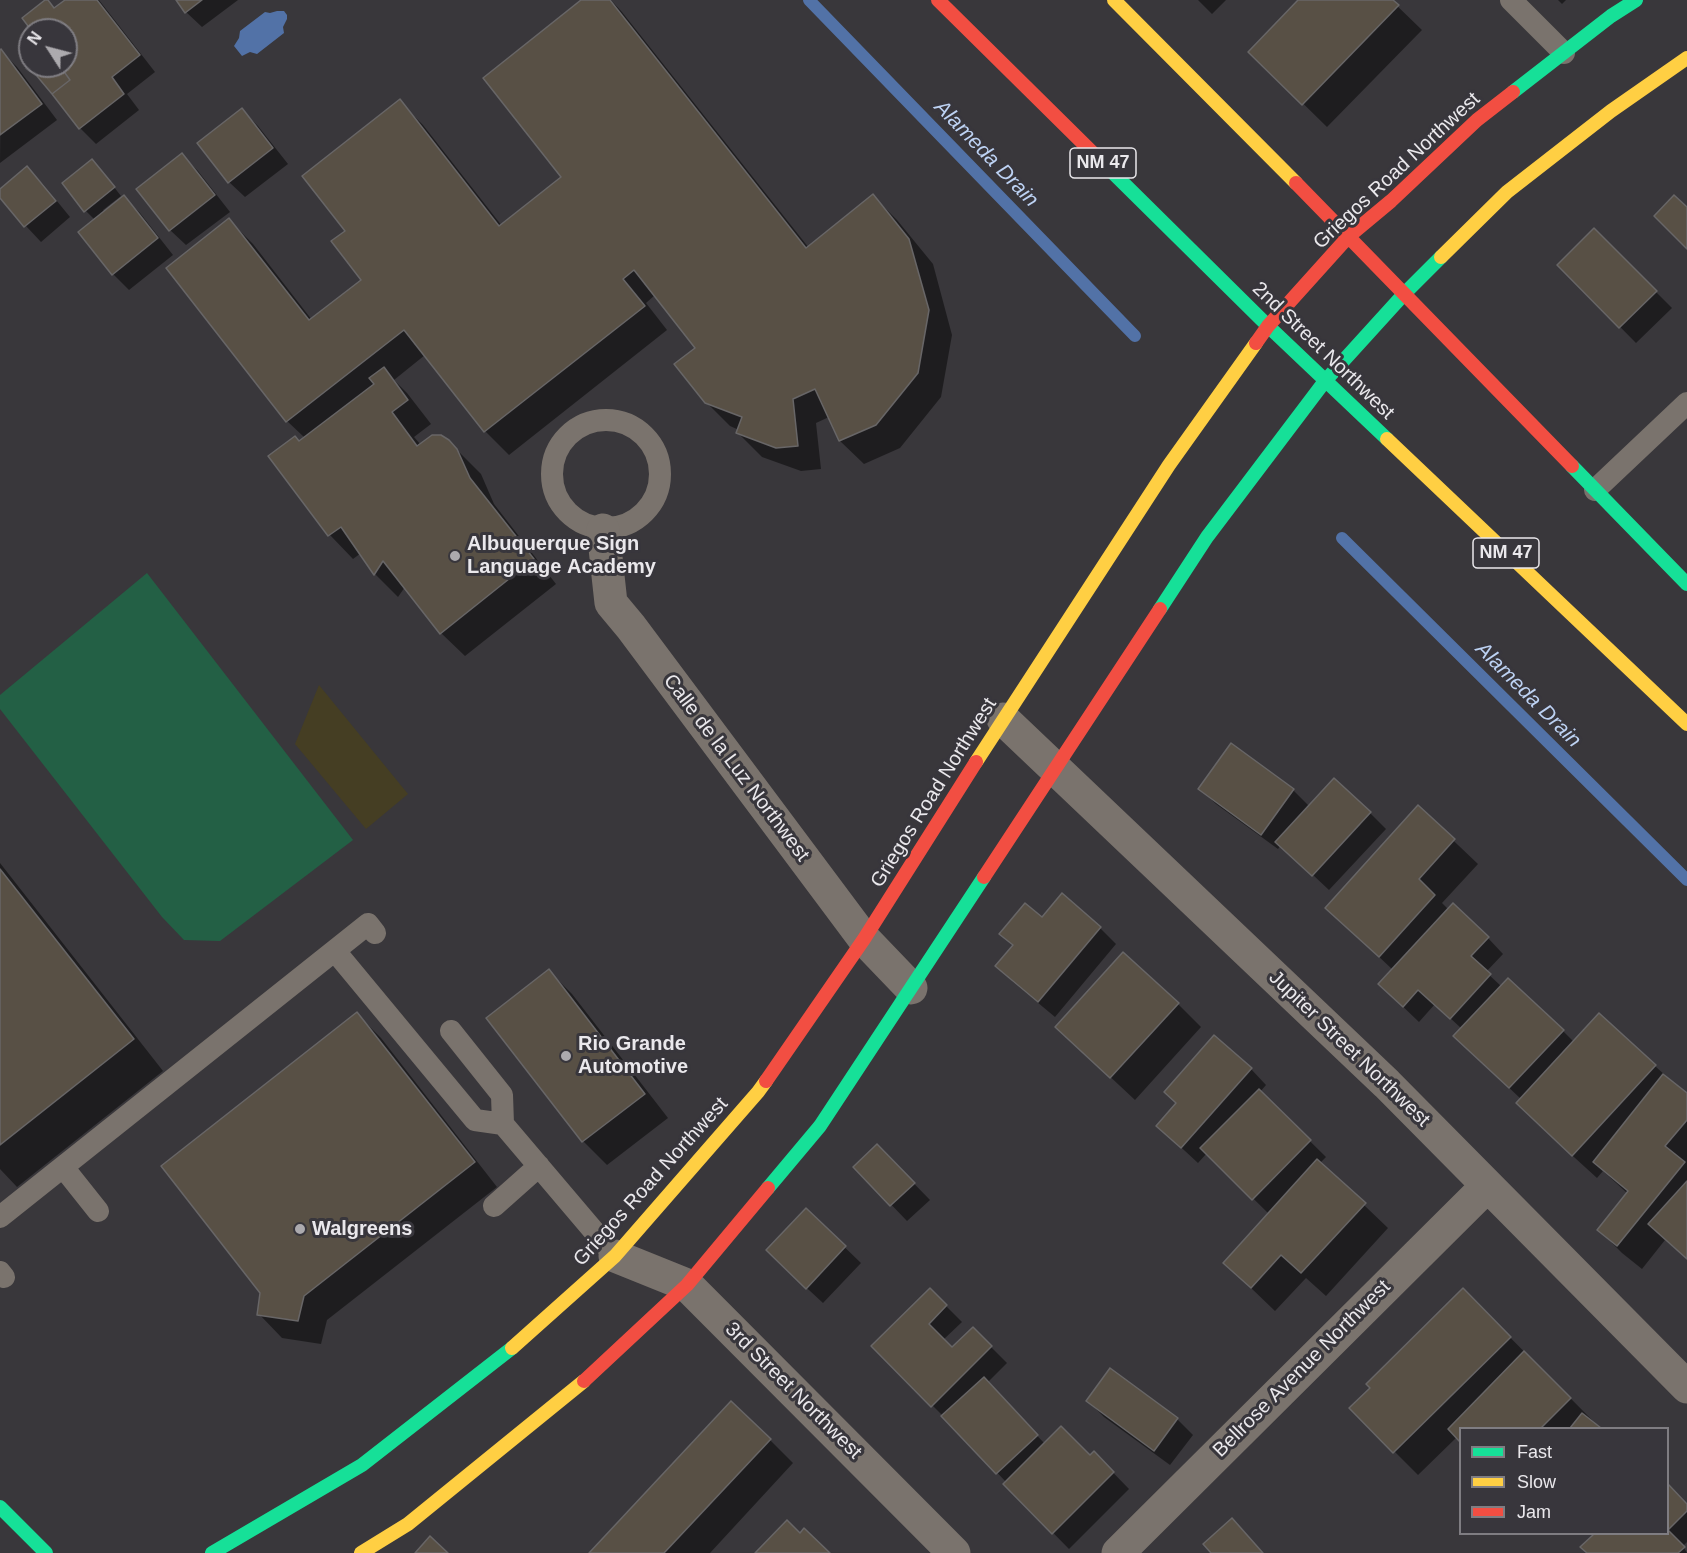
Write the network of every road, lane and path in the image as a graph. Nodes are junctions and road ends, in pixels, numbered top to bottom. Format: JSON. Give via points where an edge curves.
{"nodes":[{"id":1,"x":938,"y":0,"type":"edge"},
{"id":2,"x":1114,"y":0,"type":"edge"},
{"id":3,"x":1511,"y":0,"type":"edge"},
{"id":4,"x":1636,"y":0,"type":"edge"},
{"id":5,"x":1564,"y":53,"type":"junction"},
{"id":6,"x":1687,"y":58,"type":"edge"},
{"id":7,"x":1349,"y":236,"type":"junction"},
{"id":8,"x":1404,"y":294,"type":"junction"},
{"id":9,"x":1268,"y":326,"type":"junction"},
{"id":10,"x":1325,"y":381,"type":"junction"},
{"id":11,"x":1687,"y":403,"type":"edge"},
{"id":12,"x":1595,"y":490,"type":"junction"},
{"id":13,"x":603,"y":530,"type":"junction"},
{"id":14,"x":1687,"y":584,"type":"edge"},
{"id":15,"x":1003,"y":719,"type":"junction"},
{"id":16,"x":1687,"y":724,"type":"edge"},
{"id":17,"x":1056,"y":769,"type":"junction"},
{"id":18,"x":375,"y":933,"type":"dead end"},
{"id":19,"x":864,"y":939,"type":"junction"},
{"id":20,"x":335,"y":951,"type":"junction"},
{"id":21,"x":911,"y":988,"type":"junction"},
{"id":22,"x":451,"y":1031,"type":"dead end"},
{"id":23,"x":503,"y":1124,"type":"junction"},
{"id":24,"x":539,"y":1166,"type":"junction"},
{"id":25,"x":63,"y":1167,"type":"junction"},
{"id":26,"x":1487,"y":1186,"type":"junction"},
{"id":27,"x":494,"y":1206,"type":"dead end"},
{"id":28,"x":98,"y":1211,"type":"dead end"},
{"id":29,"x":0,"y":1217,"type":"edge"},
{"id":30,"x":615,"y":1256,"type":"junction"},
{"id":31,"x":687,"y":1285,"type":"junction"},
{"id":32,"x":1687,"y":1387,"type":"edge"},
{"id":33,"x":0,"y":1507,"type":"edge"},
{"id":34,"x":46,"y":1553,"type":"edge"},
{"id":35,"x":212,"y":1553,"type":"edge"},
{"id":36,"x":361,"y":1553,"type":"edge"},
{"id":37,"x":954,"y":1553,"type":"edge"},
{"id":38,"x":1118,"y":1553,"type":"edge"}],
"edges":[{"from":1,"to":9,"type":"main road","name":"2nd Street Northwest","number":"NM 47"},
{"from":2,"to":7,"type":"main road"},
{"from":3,"to":5,"type":"lane"},
{"from":4,"to":5,"type":"main road","name":"Griegos Road Northwest"},
{"from":5,"to":7,"type":"main road","name":"Griegos Road Northwest","via":[[1477,120]]},
{"from":6,"to":8,"type":"main road","via":[[1507,192]]},
{"from":7,"to":8,"type":"main road"},
{"from":7,"to":9,"type":"main road","name":"Griegos Road Northwest"},
{"from":8,"to":10,"type":"main road"},
{"from":8,"to":12,"type":"main road"},
{"from":9,"to":10,"type":"main road","name":"2nd Street Northwest","number":"NM 47"},
{"from":9,"to":15,"type":"main road","name":"Griegos Road Northwest","via":[[1169,465]]},
{"from":10,"to":16,"type":"main road","name":"2nd Street Northwest","number":"NM 47"},
{"from":10,"to":17,"type":"main road","via":[[1207,537]]},
{"from":11,"to":12,"type":"lane"},
{"from":12,"to":14,"type":"main road"},
{"from":13,"to":13,"type":"lane","via":[[625,526],[641,517],[657,495],[661,469],[653,445],[636,428],[614,420],[591,421],[574,430],[563,440],[554,458],[551,477],[557,498],[573,518]]},
{"from":13,"to":19,"type":"street","name":"Calle de la Luz Northwest","via":[[611,603]]},
{"from":15,"to":17,"type":"street","name":"Jupiter Street Northwest"},
{"from":15,"to":19,"type":"main road","name":"Griegos Road Northwest"},
{"from":17,"to":21,"type":"main road"},
{"from":17,"to":26,"type":"street","name":"Jupiter Street Northwest","via":[[1387,1084]]},
{"from":18,"to":20,"type":"lane","via":[[368,924]]},
{"from":19,"to":21,"type":"street","name":"Calle de la Luz Northwest"},
{"from":19,"to":30,"type":"main road","name":"Griegos Road Northwest","via":[[758,1092]]},
{"from":20,"to":23,"type":"lane","via":[[475,1120]]},
{"from":20,"to":25,"type":"lane"},
{"from":21,"to":31,"type":"main road","via":[[820,1126]]},
{"from":22,"to":23,"type":"lane","via":[[502,1095]]},
{"from":23,"to":24,"type":"lane"},
{"from":24,"to":27,"type":"lane"},
{"from":24,"to":30,"type":"lane"},
{"from":25,"to":28,"type":"lane"},
{"from":25,"to":29,"type":"lane"},
{"from":26,"to":32,"type":"street","name":"Jupiter Street Northwest"},
{"from":26,"to":38,"type":"street","name":"Bellrose Avenue Northwest"},
{"from":30,"to":31,"type":"street","name":"3rd Street Northwest"},
{"from":30,"to":35,"type":"main road","name":"Griegos Road Northwest","via":[[513,1347],[362,1465]]},
{"from":31,"to":36,"type":"main road","via":[[574,1391],[408,1524]]},
{"from":31,"to":37,"type":"street","name":"3rd Street Northwest"},
{"from":33,"to":34,"type":"main road"}]}
